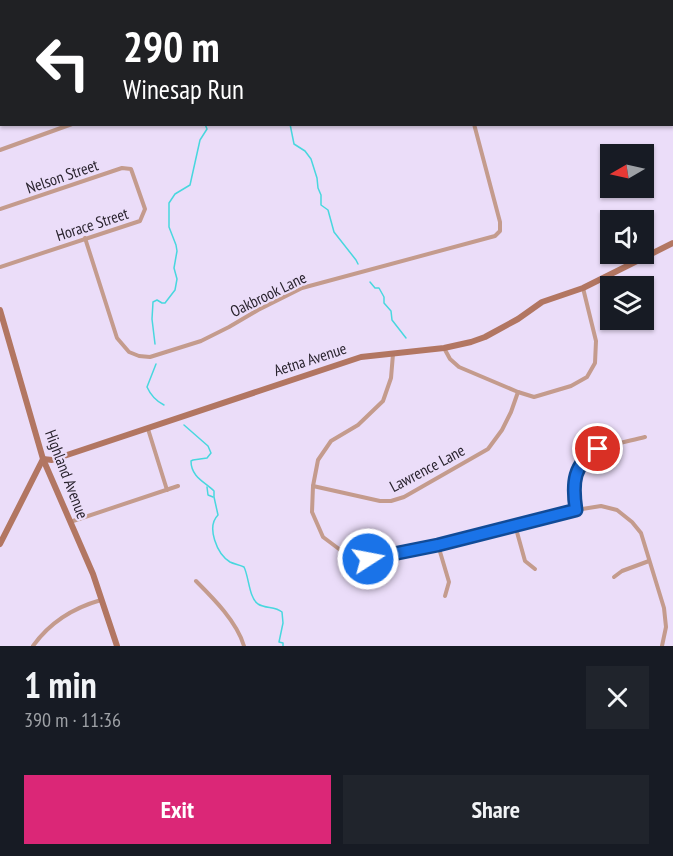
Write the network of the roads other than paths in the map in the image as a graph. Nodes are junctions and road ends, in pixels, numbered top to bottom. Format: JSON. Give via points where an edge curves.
{"nodes":[{"id":1,"x":66,"y":126,"type":"edge"},
{"id":2,"x":475,"y":126,"type":"edge"},
{"id":3,"x":0,"y":150,"type":"edge"},
{"id":4,"x":131,"y":169,"type":"joint"},
{"id":5,"x":0,"y":209,"type":"edge"},
{"id":6,"x":85,"y":238,"type":"junction"},
{"id":7,"x":673,"y":243,"type":"edge"},
{"id":8,"x":0,"y":267,"type":"edge"},
{"id":9,"x":583,"y":288,"type":"junction"},
{"id":10,"x":0,"y":310,"type":"edge"},
{"id":11,"x":444,"y":348,"type":"junction"},
{"id":12,"x":393,"y":353,"type":"junction"},
{"id":13,"x":518,"y":392,"type":"junction"},
{"id":14,"x":147,"y":428,"type":"junction"},
{"id":15,"x":645,"y":437,"type":"dead end"},
{"id":16,"x":44,"y":459,"type":"junction"},
{"id":17,"x":178,"y":486,"type":"dead end"},
{"id":18,"x":313,"y":486,"type":"junction"},
{"id":19,"x":167,"y":490,"type":"junction"},
{"id":20,"x":576,"y":510,"type":"junction"},
{"id":21,"x":70,"y":522,"type":"junction"},
{"id":22,"x":515,"y":525,"type":"junction"},
{"id":23,"x":0,"y":544,"type":"edge"},
{"id":24,"x":438,"y":545,"type":"junction"},
{"id":25,"x":649,"y":561,"type":"junction"},
{"id":26,"x":535,"y":569,"type":"dead end"},
{"id":27,"x":614,"y":577,"type":"dead end"},
{"id":28,"x":196,"y":581,"type":"dead end"},
{"id":29,"x":445,"y":596,"type":"dead end"},
{"id":30,"x":101,"y":600,"type":"junction"},
{"id":31,"x":33,"y":646,"type":"edge"},
{"id":32,"x":117,"y":646,"type":"edge"},
{"id":33,"x":244,"y":646,"type":"edge"},
{"id":34,"x":662,"y":646,"type":"edge"}],
"edges":[{"from":1,"to":3,"type":"street"},
{"from":2,"to":6,"type":"street","name":"Oakbrook Lane","via":[[500,222],[500,231],[495,236],[302,288],[201,341],[150,357],[129,352],[117,338]]},
{"from":4,"to":5,"type":"street","name":"Nelson Street","via":[[122,168]]},
{"from":4,"to":6,"type":"street","name":"Horace Street","via":[[145,209],[140,221]]},
{"from":6,"to":8,"type":"street","name":"Horace Street"},
{"from":7,"to":9,"type":"street","name":"Aetna Avenue"},
{"from":9,"to":11,"type":"street","name":"Aetna Avenue","via":[[542,302],[485,337]]},
{"from":9,"to":13,"type":"street","via":[[596,341],[596,363],[587,377],[571,386],[534,397]]},
{"from":10,"to":16,"type":"street","name":"Highland Avenue"},
{"from":11,"to":12,"type":"street","name":"Aetna Avenue"},
{"from":11,"to":13,"type":"street","via":[[459,367]]},
{"from":12,"to":14,"type":"street","name":"Aetna Avenue","via":[[361,357]]},
{"from":12,"to":18,"type":"street","via":[[382,401],[358,425],[331,441],[318,460]]},
{"from":13,"to":18,"type":"street","name":"Lawrence Lane","via":[[512,412],[488,449],[404,497],[380,501]]},
{"from":14,"to":16,"type":"street","name":"Aetna Avenue","via":[[52,460]]},
{"from":14,"to":19,"type":"street"},
{"from":15,"to":20,"type":"street","via":[[589,455],[577,469],[573,492]]},
{"from":16,"to":21,"type":"street","name":"Highland Avenue"},
{"from":16,"to":23,"type":"street"},
{"from":17,"to":19,"type":"street"},
{"from":18,"to":24,"type":"street","via":[[312,512],[323,537],[343,552],[368,559]]},
{"from":19,"to":21,"type":"street"},
{"from":20,"to":22,"type":"street"},
{"from":20,"to":25,"type":"street","via":[[601,506],[617,510],[641,533]]},
{"from":21,"to":30,"type":"street","name":"Highland Avenue"},
{"from":22,"to":24,"type":"street"},
{"from":22,"to":26,"type":"street","via":[[525,561]]},
{"from":24,"to":29,"type":"street","via":[[448,582]]},
{"from":25,"to":27,"type":"street","via":[[622,570]]},
{"from":25,"to":34,"type":"street","via":[[664,608]]},
{"from":28,"to":33,"type":"street","via":[[241,635]]},
{"from":30,"to":31,"type":"street","via":[[58,619]]},
{"from":30,"to":32,"type":"street","name":"Highland Avenue"}]}
